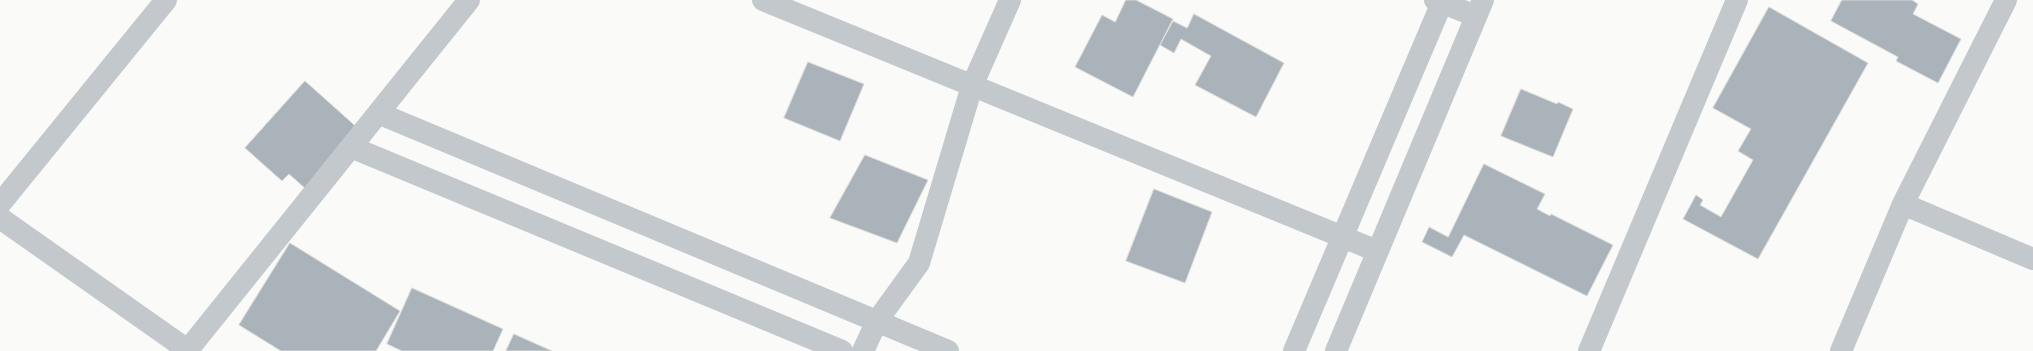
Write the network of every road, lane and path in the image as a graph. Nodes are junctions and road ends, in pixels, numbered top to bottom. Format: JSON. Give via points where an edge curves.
{"nodes":[{"id":1,"x":166,"y":0,"type":"edge"},
{"id":2,"x":469,"y":0,"type":"edge"},
{"id":3,"x":763,"y":0,"type":"edge"},
{"id":4,"x":1010,"y":0,"type":"edge"},
{"id":5,"x":1737,"y":0,"type":"edge"},
{"id":6,"x":2006,"y":0,"type":"edge"},
{"id":7,"x":1440,"y":1,"type":"edge"},
{"id":8,"x":1479,"y":8,"type":"edge"},
{"id":9,"x":972,"y":86,"type":"junction"},
{"id":10,"x":378,"y":113,"type":"junction"},
{"id":11,"x":351,"y":147,"type":"junction"},
{"id":12,"x":0,"y":204,"type":"edge"},
{"id":13,"x":1903,"y":204,"type":"junction"},
{"id":14,"x":0,"y":218,"type":"edge"},
{"id":15,"x":1342,"y":238,"type":"junction"},
{"id":16,"x":1377,"y":251,"type":"junction"},
{"id":17,"x":2033,"y":259,"type":"edge"},
{"id":18,"x":877,"y":321,"type":"junction"},
{"id":19,"x":188,"y":351,"type":"edge"},
{"id":20,"x":842,"y":351,"type":"edge"},
{"id":21,"x":863,"y":351,"type":"edge"},
{"id":22,"x":948,"y":351,"type":"edge"},
{"id":23,"x":1294,"y":351,"type":"edge"},
{"id":24,"x":1336,"y":351,"type":"edge"},
{"id":25,"x":1589,"y":351,"type":"edge"},
{"id":26,"x":1842,"y":351,"type":"edge"}],
"edges":[{"from":1,"to":12,"type":"street"},
{"from":2,"to":10,"type":"street"},
{"from":3,"to":9,"type":"street"},
{"from":4,"to":9,"type":"street"},
{"from":5,"to":25,"type":"street"},
{"from":6,"to":13,"type":"street"},
{"from":7,"to":8,"type":"street"},
{"from":7,"to":15,"type":"street"},
{"from":8,"to":16,"type":"street"},
{"from":9,"to":15,"type":"street"},
{"from":9,"to":18,"type":"street","via":[[919,263]]},
{"from":10,"to":11,"type":"street"},
{"from":10,"to":18,"type":"street"},
{"from":11,"to":19,"type":"street"},
{"from":11,"to":20,"type":"street"},
{"from":13,"to":17,"type":"street"},
{"from":13,"to":26,"type":"street"},
{"from":14,"to":19,"type":"street"},
{"from":15,"to":16,"type":"street"},
{"from":15,"to":23,"type":"street"},
{"from":16,"to":24,"type":"street"},
{"from":18,"to":21,"type":"street"},
{"from":18,"to":22,"type":"street"}]}
